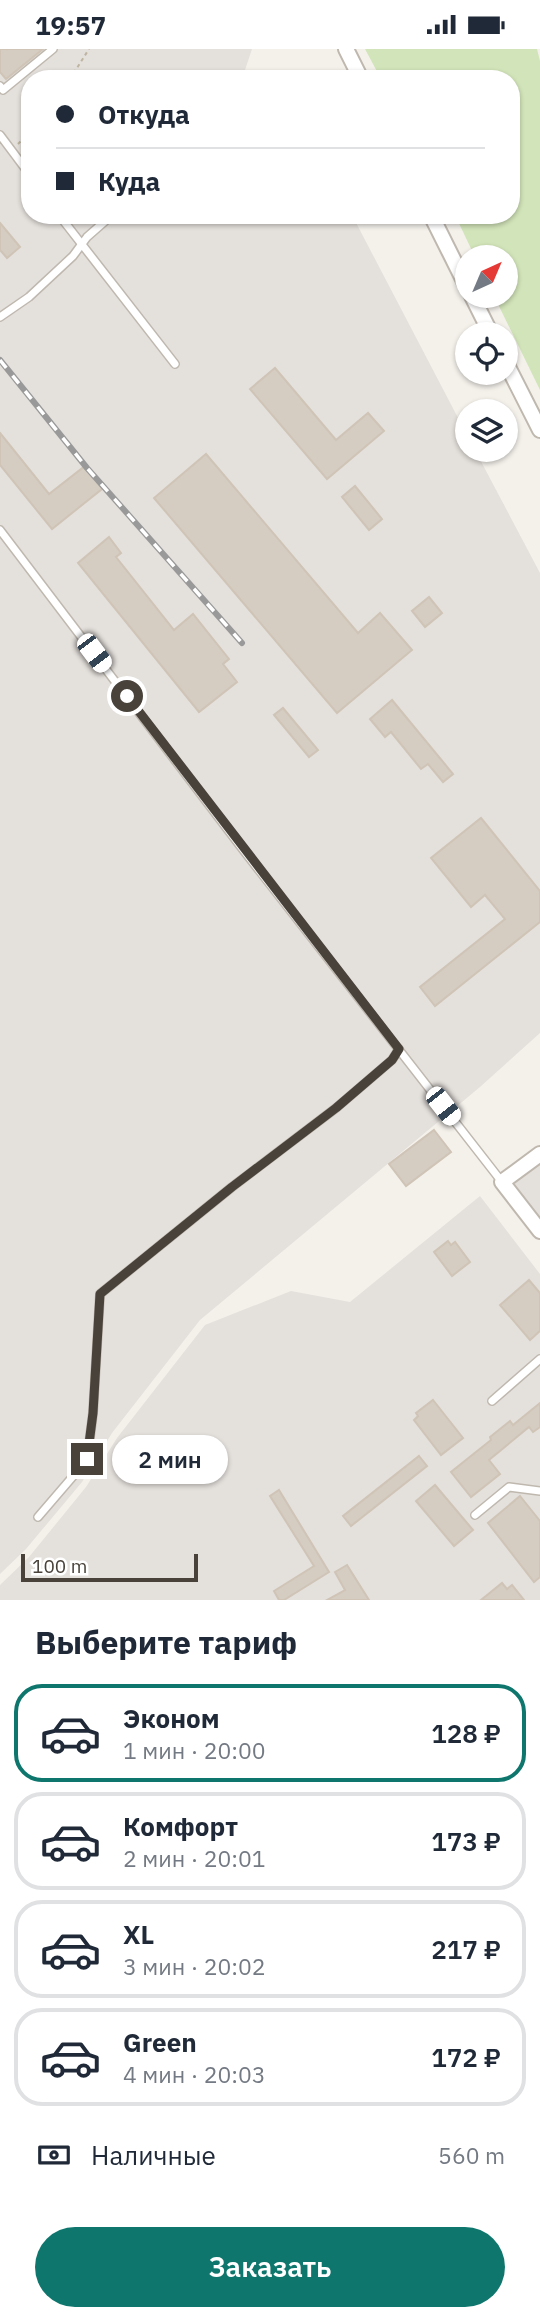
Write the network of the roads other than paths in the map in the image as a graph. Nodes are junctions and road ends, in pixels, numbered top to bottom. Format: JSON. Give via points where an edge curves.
{"nodes":[{"id":1,"x":53,"y":49,"type":"edge"},
{"id":2,"x":346,"y":49,"type":"edge"},
{"id":3,"x":357,"y":49,"type":"edge"},
{"id":4,"x":354,"y":65,"type":"junction"},
{"id":5,"x":27,"y":70,"type":"edge"},
{"id":6,"x":356,"y":70,"type":"edge"},
{"id":7,"x":21,"y":75,"type":"edge"},
{"id":8,"x":0,"y":86,"type":"edge"},
{"id":9,"x":0,"y":135,"type":"edge"},
{"id":10,"x":21,"y":164,"type":"edge"},
{"id":11,"x":66,"y":224,"type":"edge"},
{"id":12,"x":102,"y":224,"type":"edge"},
{"id":13,"x":435,"y":224,"type":"edge"},
{"id":14,"x":81,"y":244,"type":"junction"},
{"id":15,"x":455,"y":264,"type":"edge"},
{"id":16,"x":0,"y":317,"type":"edge"},
{"id":17,"x":175,"y":364,"type":"dead end"},
{"id":18,"x":517,"y":385,"type":"edge"},
{"id":19,"x":540,"y":430,"type":"edge"},
{"id":20,"x":0,"y":530,"type":"edge"},
{"id":21,"x":399,"y":1049,"type":"junction"},
{"id":22,"x":540,"y":1154,"type":"edge"},
{"id":23,"x":502,"y":1182,"type":"junction"},
{"id":24,"x":540,"y":1231,"type":"edge"},
{"id":25,"x":540,"y":1359,"type":"edge"},
{"id":26,"x":492,"y":1401,"type":"dead end"},
{"id":27,"x":540,"y":1491,"type":"edge"},
{"id":28,"x":475,"y":1515,"type":"dead end"},
{"id":29,"x":38,"y":1517,"type":"dead end"}],
"edges":[{"from":1,"to":5,"type":"lane"},
{"from":2,"to":4,"type":"street"},
{"from":3,"to":4,"type":"street"},
{"from":4,"to":6,"type":"street"},
{"from":7,"to":8,"type":"lane","via":[[3,90]]},
{"from":9,"to":10,"type":"lane"},
{"from":11,"to":14,"type":"lane"},
{"from":12,"to":14,"type":"lane"},
{"from":13,"to":15,"type":"street"},
{"from":14,"to":16,"type":"lane","via":[[29,297]]},
{"from":14,"to":17,"type":"lane"},
{"from":18,"to":19,"type":"street"},
{"from":20,"to":21,"type":"lane"},
{"from":21,"to":23,"type":"lane"},
{"from":21,"to":29,"type":"lane","via":[[336,1108],[100,1294],[87,1459]]},
{"from":22,"to":23,"type":"street"},
{"from":23,"to":24,"type":"street"},
{"from":25,"to":26,"type":"lane"},
{"from":27,"to":28,"type":"lane","via":[[509,1487]]}]}
